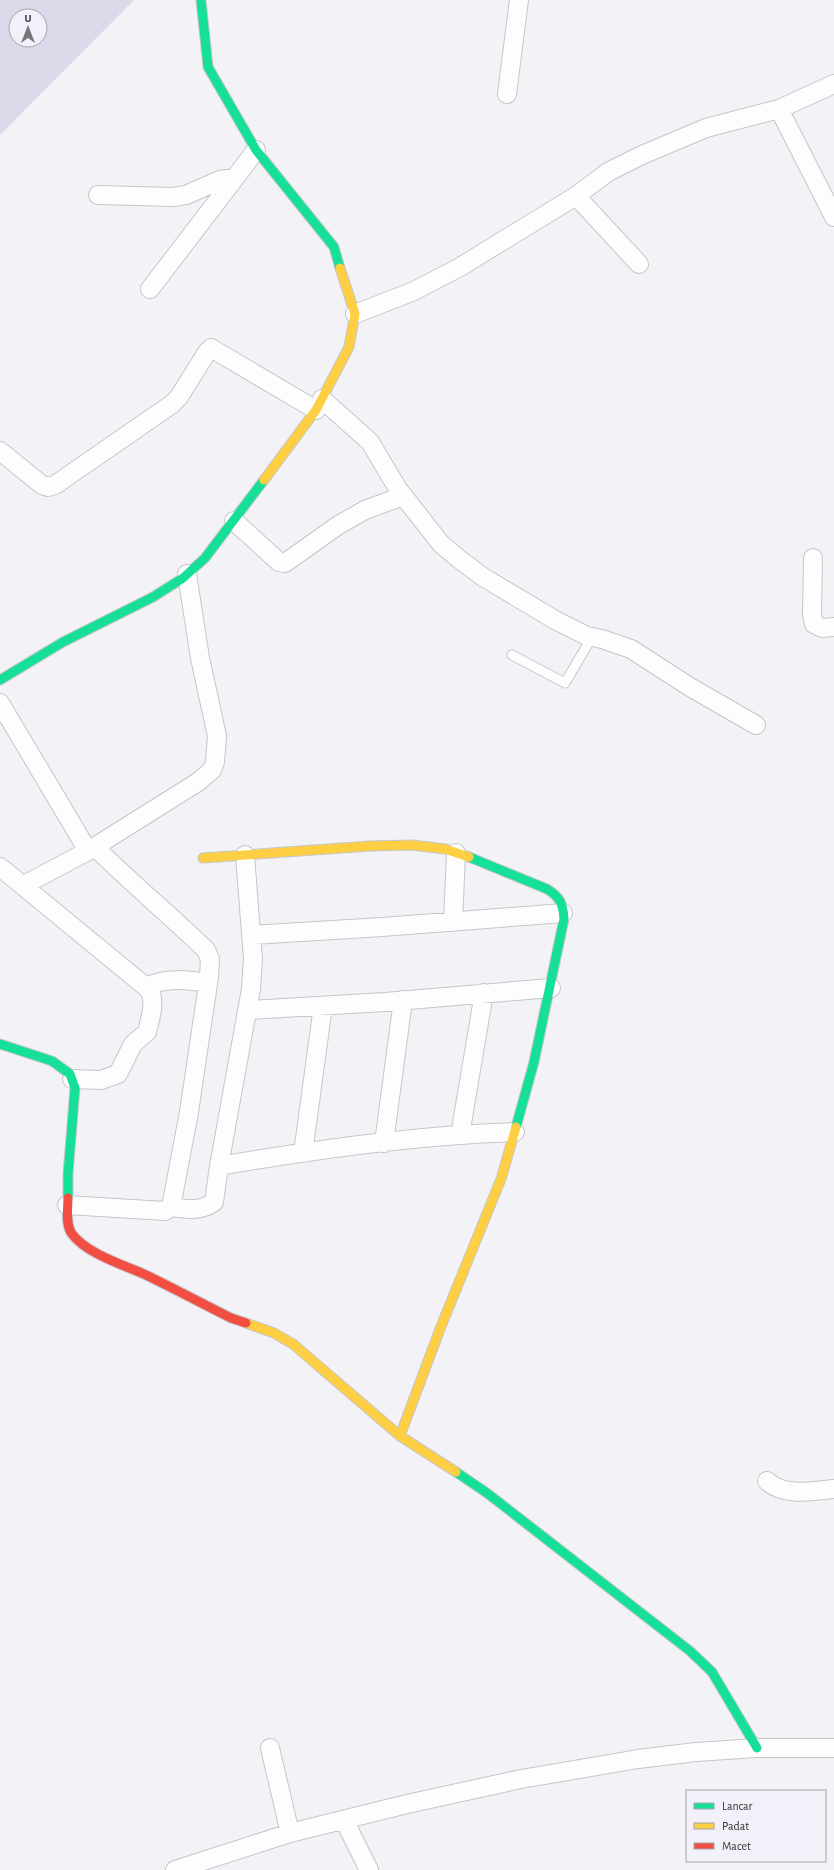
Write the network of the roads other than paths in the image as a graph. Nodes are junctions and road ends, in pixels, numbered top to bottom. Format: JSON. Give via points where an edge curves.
{"nodes":[{"id":1,"x":202,"y":0,"type":"edge"},
{"id":2,"x":519,"y":0,"type":"edge"},
{"id":3,"x":834,"y":84,"type":"edge"},
{"id":4,"x":506,"y":94,"type":"dead end"},
{"id":5,"x":779,"y":109,"type":"junction"},
{"id":6,"x":256,"y":150,"type":"junction"},
{"id":7,"x":235,"y":178,"type":"junction"},
{"id":8,"x":98,"y":195,"type":"dead end"},
{"id":9,"x":576,"y":196,"type":"junction"},
{"id":10,"x":834,"y":217,"type":"edge"},
{"id":11,"x":639,"y":264,"type":"dead end"},
{"id":12,"x":150,"y":289,"type":"dead end"},
{"id":13,"x":355,"y":314,"type":"junction"},
{"id":14,"x":319,"y":405,"type":"junction"},
{"id":15,"x":0,"y":451,"type":"edge"},
{"id":16,"x":403,"y":496,"type":"junction"},
{"id":17,"x":234,"y":521,"type":"junction"},
{"id":18,"x":813,"y":558,"type":"dead end"},
{"id":19,"x":187,"y":574,"type":"junction"},
{"id":20,"x":834,"y":627,"type":"edge"},
{"id":21,"x":592,"y":637,"type":"junction"},
{"id":22,"x":512,"y":655,"type":"dead end"},
{"id":23,"x":0,"y":680,"type":"edge"},
{"id":24,"x":0,"y":703,"type":"edge"},
{"id":25,"x":756,"y":725,"type":"dead end"},
{"id":26,"x":91,"y":849,"type":"junction"},
{"id":27,"x":456,"y":853,"type":"junction"},
{"id":28,"x":245,"y":855,"type":"junction"},
{"id":29,"x":203,"y":858,"type":"dead end"},
{"id":30,"x":0,"y":867,"type":"edge"},
{"id":31,"x":24,"y":885,"type":"junction"},
{"id":32,"x":563,"y":913,"type":"junction"},
{"id":33,"x":453,"y":922,"type":"junction"},
{"id":34,"x":252,"y":935,"type":"junction"},
{"id":35,"x":208,"y":983,"type":"junction"},
{"id":36,"x":146,"y":987,"type":"junction"},
{"id":37,"x":551,"y":988,"type":"junction"},
{"id":38,"x":484,"y":993,"type":"junction"},
{"id":39,"x":403,"y":1000,"type":"junction"},
{"id":40,"x":323,"y":1006,"type":"junction"},
{"id":41,"x":248,"y":1010,"type":"junction"},
{"id":42,"x":0,"y":1044,"type":"edge"},
{"id":43,"x":72,"y":1079,"type":"junction"},
{"id":44,"x":516,"y":1132,"type":"junction"},
{"id":45,"x":460,"y":1135,"type":"junction"},
{"id":46,"x":384,"y":1143,"type":"junction"},
{"id":47,"x":303,"y":1153,"type":"junction"},
{"id":48,"x":219,"y":1166,"type":"junction"},
{"id":49,"x":67,"y":1205,"type":"junction"},
{"id":50,"x":171,"y":1206,"type":"junction"},
{"id":51,"x":400,"y":1436,"type":"junction"},
{"id":52,"x":767,"y":1481,"type":"dead end"},
{"id":53,"x":834,"y":1489,"type":"edge"},
{"id":54,"x":270,"y":1748,"type":"dead end"},
{"id":55,"x":758,"y":1748,"type":"junction"},
{"id":56,"x":834,"y":1748,"type":"edge"},
{"id":57,"x":344,"y":1820,"type":"junction"},
{"id":58,"x":290,"y":1833,"type":"junction"},
{"id":59,"x":175,"y":1870,"type":"edge"},
{"id":60,"x":369,"y":1870,"type":"edge"}],
"edges":[{"from":1,"to":6,"type":"street","via":[[208,67]]},
{"from":2,"to":4,"type":"street"},
{"from":3,"to":5,"type":"street"},
{"from":5,"to":9,"type":"street","via":[[706,128],[642,155],[608,172]]},
{"from":5,"to":10,"type":"street"},
{"from":6,"to":7,"type":"street"},
{"from":6,"to":13,"type":"street","via":[[334,247]]},
{"from":7,"to":8,"type":"street","via":[[220,180],[186,195],[173,197]]},
{"from":7,"to":12,"type":"street"},
{"from":9,"to":11,"type":"street"},
{"from":9,"to":13,"type":"street","via":[[460,267],[414,291]]},
{"from":13,"to":14,"type":"street","via":[[349,346]]},
{"from":14,"to":15,"type":"street","via":[[211,348],[172,404],[55,485],[42,485]]},
{"from":14,"to":16,"type":"street","via":[[370,442]]},
{"from":14,"to":17,"type":"street"},
{"from":16,"to":17,"type":"street","via":[[365,510],[337,526],[285,563],[279,562]]},
{"from":16,"to":21,"type":"street","via":[[441,544],[465,564],[555,620]]},
{"from":17,"to":19,"type":"street","via":[[205,558]]},
{"from":18,"to":20,"type":"street","via":[[814,624],[822,628]]},
{"from":19,"to":23,"type":"street","via":[[153,597],[63,642]]},
{"from":19,"to":26,"type":"street","via":[[200,658],[217,736],[215,762],[212,770],[198,782]]},
{"from":21,"to":22,"type":"lane","via":[[566,683]]},
{"from":21,"to":25,"type":"street","via":[[631,649]]},
{"from":24,"to":26,"type":"street"},
{"from":26,"to":31,"type":"street"},
{"from":26,"to":35,"type":"street","via":[[164,910],[206,950],[210,959]]},
{"from":27,"to":28,"type":"street","via":[[412,845]]},
{"from":27,"to":32,"type":"street","via":[[548,889],[557,895]]},
{"from":27,"to":33,"type":"street"},
{"from":28,"to":29,"type":"street"},
{"from":28,"to":34,"type":"street"},
{"from":30,"to":31,"type":"street"},
{"from":31,"to":36,"type":"street","via":[[65,922]]},
{"from":32,"to":33,"type":"street"},
{"from":32,"to":37,"type":"street","via":[[564,920]]},
{"from":33,"to":34,"type":"street"},
{"from":34,"to":41,"type":"street","via":[[253,959]]},
{"from":35,"to":36,"type":"street","via":[[169,980]]},
{"from":35,"to":50,"type":"street","via":[[190,1104]]},
{"from":36,"to":43,"type":"street","via":[[151,994],[152,1003],[147,1032],[133,1044],[118,1074],[101,1080]]},
{"from":37,"to":38,"type":"street"},
{"from":37,"to":44,"type":"street"},
{"from":38,"to":39,"type":"street"},
{"from":38,"to":45,"type":"street"},
{"from":39,"to":40,"type":"street"},
{"from":39,"to":46,"type":"street"},
{"from":40,"to":41,"type":"street"},
{"from":40,"to":47,"type":"street"},
{"from":41,"to":48,"type":"street"},
{"from":42,"to":43,"type":"street","via":[[52,1061],[70,1074]]},
{"from":43,"to":49,"type":"street","via":[[75,1096]]},
{"from":44,"to":45,"type":"street"},
{"from":44,"to":51,"type":"street","via":[[502,1180],[440,1329]]},
{"from":45,"to":46,"type":"street"},
{"from":46,"to":47,"type":"street"},
{"from":47,"to":48,"type":"street"},
{"from":48,"to":50,"type":"street","via":[[214,1202],[204,1208],[190,1210]]},
{"from":49,"to":50,"type":"street","via":[[165,1211]]},
{"from":49,"to":51,"type":"street","via":[[71,1232],[88,1248],[231,1318],[274,1333],[292,1344]]},
{"from":51,"to":55,"type":"street","via":[[487,1493],[690,1651],[712,1672]]},
{"from":52,"to":53,"type":"street","via":[[783,1490]]},
{"from":54,"to":58,"type":"street"},
{"from":55,"to":56,"type":"street"},
{"from":55,"to":57,"type":"street","via":[[638,1758],[521,1779]]},
{"from":57,"to":58,"type":"street"},
{"from":57,"to":60,"type":"street"},
{"from":58,"to":59,"type":"street"}]}
